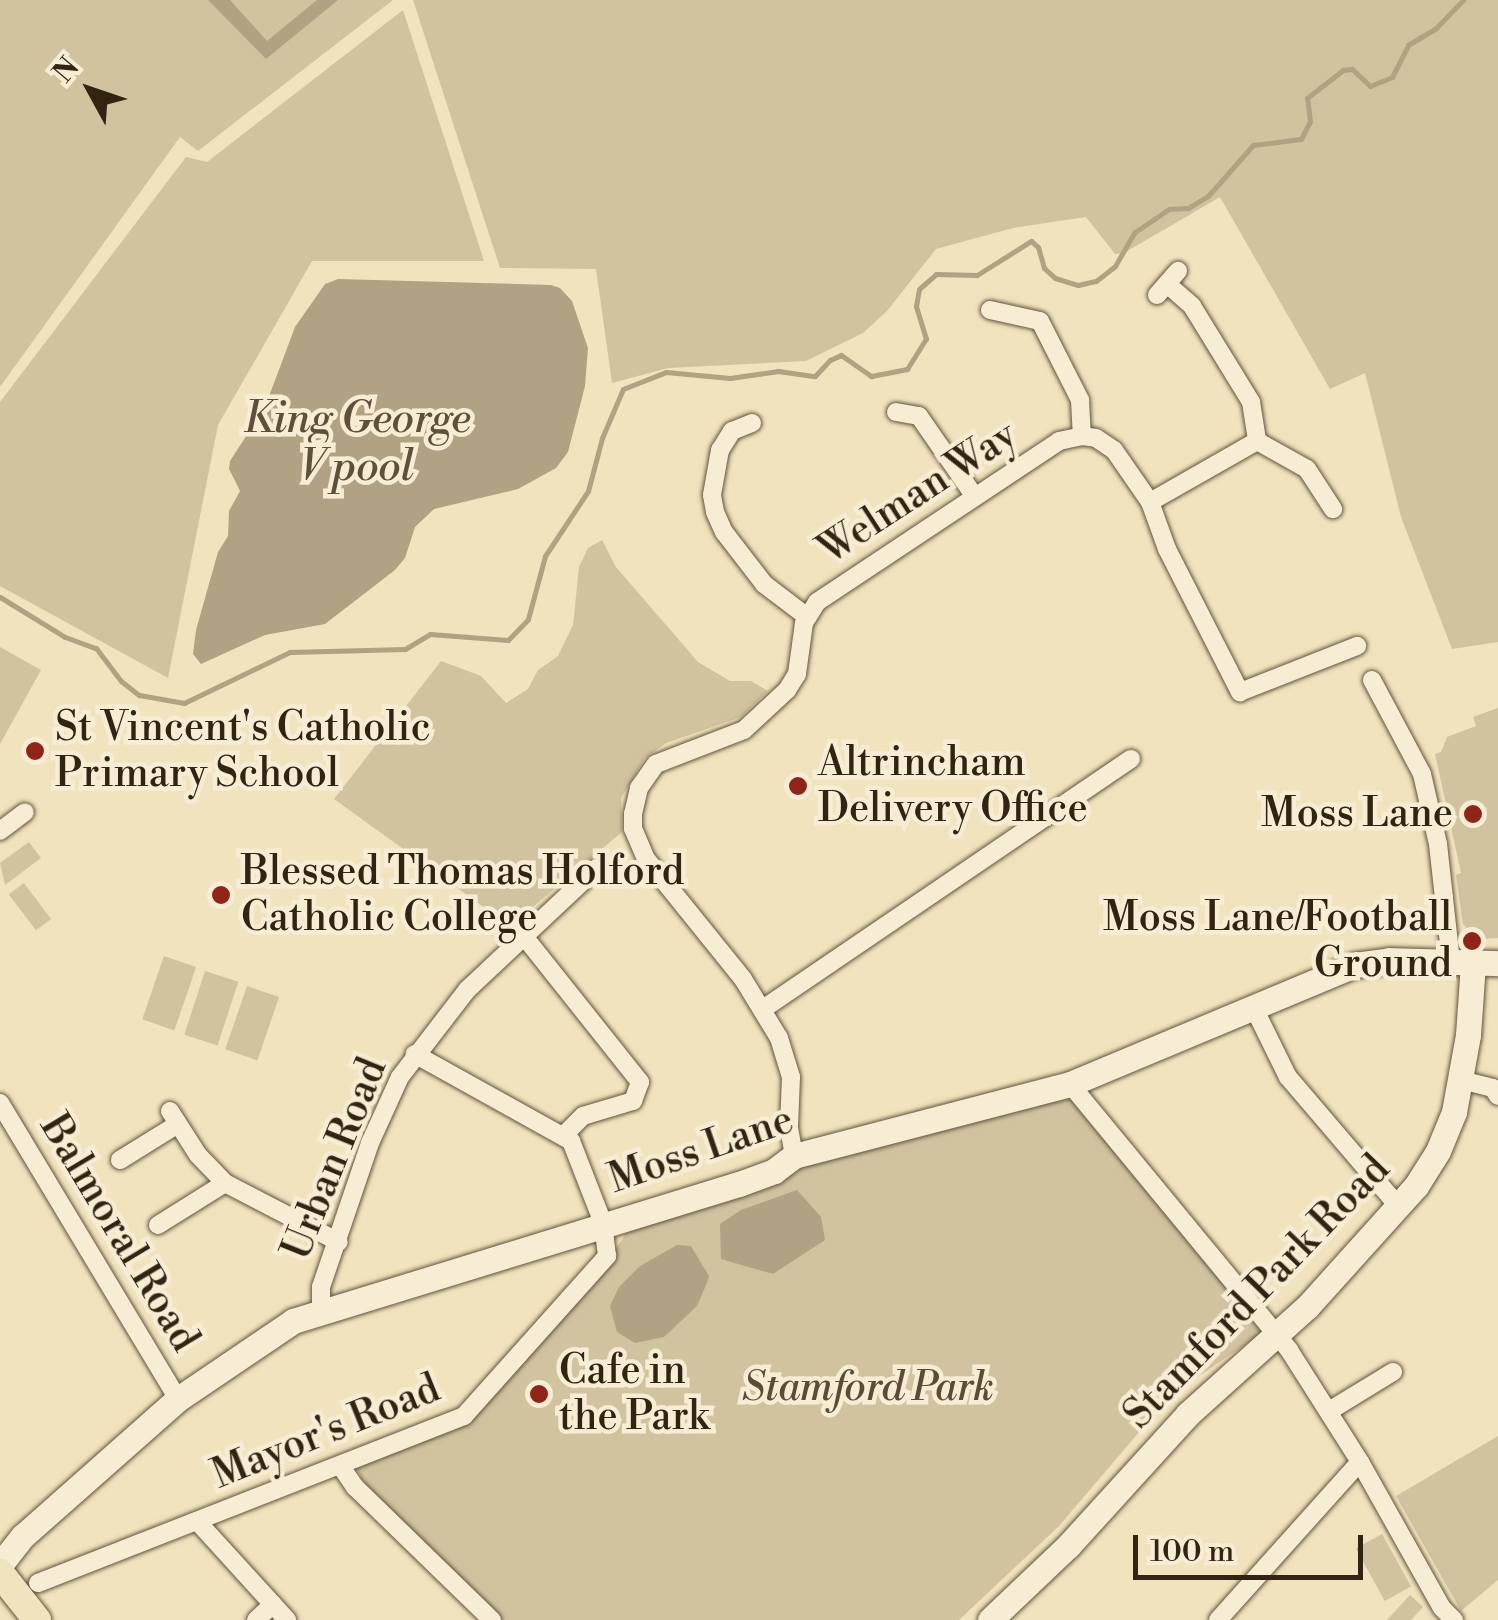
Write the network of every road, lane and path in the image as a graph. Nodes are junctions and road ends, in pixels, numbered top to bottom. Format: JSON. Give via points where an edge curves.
{"nodes":[{"id":1,"x":1167,"y":284,"type":"dead end"},
{"id":2,"x":990,"y":310,"type":"dead end"},
{"id":3,"x":896,"y":412,"type":"dead end"},
{"id":4,"x":752,"y":423,"type":"dead end"},
{"id":5,"x":1082,"y":436,"type":"junction"},
{"id":6,"x":1257,"y":441,"type":"junction"},
{"id":7,"x":975,"y":497,"type":"junction"},
{"id":8,"x":1150,"y":502,"type":"junction"},
{"id":9,"x":1333,"y":510,"type":"dead end"},
{"id":10,"x":806,"y":616,"type":"junction"},
{"id":11,"x":1357,"y":646,"type":"dead end"},
{"id":12,"x":1372,"y":680,"type":"dead end"},
{"id":13,"x":1131,"y":758,"type":"dead end"},
{"id":14,"x":25,"y":812,"type":"dead end"},
{"id":15,"x":0,"y":831,"type":"edge"},
{"id":16,"x":598,"y":867,"type":"dead end"},
{"id":17,"x":523,"y":935,"type":"junction"},
{"id":18,"x":1474,"y":962,"type":"edge"},
{"id":19,"x":762,"y":1008,"type":"junction"},
{"id":20,"x":1254,"y":1008,"type":"junction"},
{"id":21,"x":414,"y":1054,"type":"junction"},
{"id":22,"x":1462,"y":1080,"type":"junction"},
{"id":23,"x":1070,"y":1084,"type":"junction"},
{"id":24,"x":1498,"y":1096,"type":"edge"},
{"id":25,"x":0,"y":1102,"type":"edge"},
{"id":26,"x":564,"y":1136,"type":"junction"},
{"id":27,"x":794,"y":1156,"type":"junction"},
{"id":28,"x":120,"y":1160,"type":"dead end"},
{"id":29,"x":225,"y":1183,"type":"junction"},
{"id":30,"x":1399,"y":1207,"type":"junction"},
{"id":31,"x":603,"y":1223,"type":"junction"},
{"id":32,"x":158,"y":1225,"type":"dead end"},
{"id":33,"x":340,"y":1242,"type":"junction"},
{"id":34,"x":322,"y":1311,"type":"junction"},
{"id":35,"x":1276,"y":1335,"type":"junction"},
{"id":36,"x":1393,"y":1372,"type":"dead end"},
{"id":37,"x":178,"y":1399,"type":"junction"},
{"id":38,"x":1329,"y":1411,"type":"junction"},
{"id":39,"x":1360,"y":1462,"type":"junction"},
{"id":40,"x":340,"y":1465,"type":"junction"},
{"id":41,"x":198,"y":1521,"type":"junction"},
{"id":42,"x":0,"y":1569,"type":"edge"},
{"id":43,"x":38,"y":1583,"type":"dead end"},
{"id":44,"x":273,"y":1604,"type":"junction"},
{"id":45,"x":37,"y":1620,"type":"edge"},
{"id":46,"x":256,"y":1620,"type":"edge"},
{"id":47,"x":287,"y":1620,"type":"edge"},
{"id":48,"x":492,"y":1620,"type":"edge"},
{"id":49,"x":990,"y":1620,"type":"edge"},
{"id":50,"x":1218,"y":1620,"type":"edge"},
{"id":51,"x":1454,"y":1620,"type":"edge"}],
"edges":[{"from":1,"to":6,"type":"street","via":[[1192,306],[1252,402]]},
{"from":2,"to":5,"type":"street","via":[[1040,321],[1080,400]]},
{"from":3,"to":7,"type":"street","via":[[919,416]]},
{"from":4,"to":10,"type":"street","via":[[720,432],[714,512],[764,584]]},
{"from":5,"to":7,"type":"street","name":"Welman Way","via":[[1059,442]]},
{"from":5,"to":8,"type":"street","name":"Welman Way","via":[[1114,450]]},
{"from":6,"to":8,"type":"street"},
{"from":6,"to":9,"type":"street","via":[[1307,468]]},
{"from":7,"to":10,"type":"street","name":"Welman Way","via":[[831,592]]},
{"from":8,"to":11,"type":"street","name":"Welman Way","via":[[1240,692]]},
{"from":10,"to":19,"type":"street","name":"Welman Way","via":[[797,674],[774,703],[744,730],[673,754],[649,772],[635,802],[638,844]]},
{"from":12,"to":18,"type":"street","via":[[1422,774]]},
{"from":13,"to":19,"type":"street"},
{"from":14,"to":15,"type":"street"},
{"from":16,"to":17,"type":"street","name":"Urban Road"},
{"from":17,"to":21,"type":"street","name":"Urban Road"},
{"from":17,"to":26,"type":"street","via":[[640,1082],[632,1102],[583,1116]]},
{"from":18,"to":20,"type":"street","name":"Moss Lane","via":[[1367,962]]},
{"from":18,"to":22,"type":"street","name":"Stamford Park Road"},
{"from":19,"to":27,"type":"street","via":[[790,1070]]},
{"from":20,"to":23,"type":"street","name":"Moss Lane"},
{"from":20,"to":30,"type":"street","via":[[1288,1077]]},
{"from":21,"to":26,"type":"street"},
{"from":21,"to":33,"type":"street","name":"Urban Road","via":[[378,1123]]},
{"from":22,"to":24,"type":"street","via":[[1493,1088]]},
{"from":22,"to":30,"type":"street","name":"Stamford Park Road","via":[[1438,1151]]},
{"from":23,"to":27,"type":"street","name":"Moss Lane"},
{"from":23,"to":35,"type":"street"},
{"from":25,"to":37,"type":"street","name":"Balmoral Road"},
{"from":26,"to":31,"type":"street","via":[[580,1155]]},
{"from":27,"to":31,"type":"street","name":"Moss Lane","via":[[739,1184]]},
{"from":28,"to":29,"type":"street","via":[[174,1118]]},
{"from":29,"to":32,"type":"street"},
{"from":29,"to":33,"type":"street"},
{"from":30,"to":35,"type":"street","name":"Stamford Park Road"},
{"from":31,"to":34,"type":"street","name":"Moss Lane"},
{"from":31,"to":40,"type":"street","name":"Mayor's Road","via":[[607,1256],[475,1408]]},
{"from":33,"to":34,"type":"street","name":"Urban Road","via":[[321,1287]]},
{"from":34,"to":37,"type":"street","name":"Moss Lane","via":[[276,1329]]},
{"from":35,"to":38,"type":"street"},
{"from":35,"to":49,"type":"street","name":"Stamford Park Road","via":[[1188,1414]]},
{"from":36,"to":38,"type":"street"},
{"from":37,"to":42,"type":"street","name":"Moss Lane","via":[[23,1536]]},
{"from":38,"to":39,"type":"street"},
{"from":39,"to":50,"type":"street"},
{"from":39,"to":51,"type":"street"},
{"from":40,"to":41,"type":"street","name":"Mayor's Road"},
{"from":40,"to":48,"type":"street","via":[[354,1487]]},
{"from":41,"to":43,"type":"street","name":"Mayor's Road"},
{"from":41,"to":44,"type":"street"},
{"from":42,"to":45,"type":"main road"},
{"from":44,"to":46,"type":"street"},
{"from":44,"to":47,"type":"street"}]}
